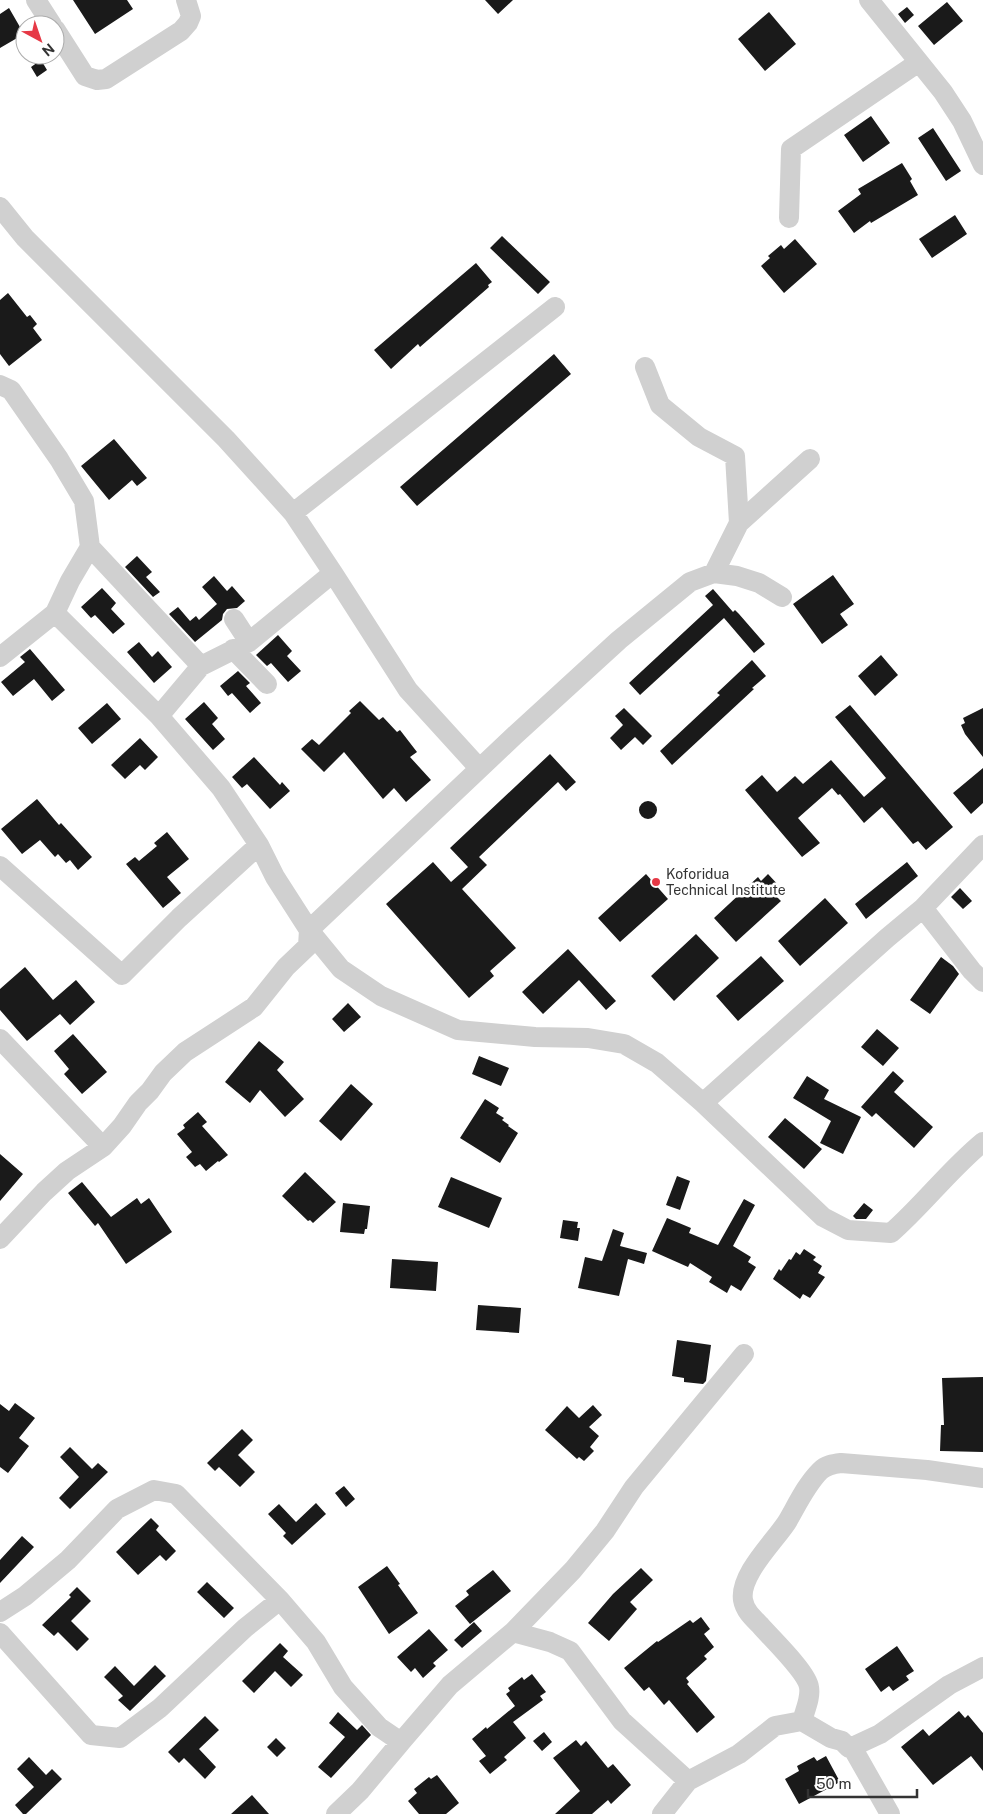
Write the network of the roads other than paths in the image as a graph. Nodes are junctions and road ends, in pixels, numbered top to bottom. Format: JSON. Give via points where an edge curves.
{"nodes":[{"id":1,"x":36,"y":0,"type":"edge"},
{"id":2,"x":186,"y":0,"type":"edge"},
{"id":3,"x":869,"y":0,"type":"edge"},
{"id":4,"x":46,"y":15,"type":"edge"},
{"id":5,"x":65,"y":45,"type":"edge"},
{"id":6,"x":919,"y":62,"type":"junction"},
{"id":7,"x":983,"y":164,"type":"edge"},
{"id":8,"x":0,"y":207,"type":"edge"},
{"id":9,"x":789,"y":218,"type":"dead end"},
{"id":10,"x":555,"y":307,"type":"dead end"},
{"id":11,"x":645,"y":367,"type":"dead end"},
{"id":12,"x":0,"y":384,"type":"edge"},
{"id":13,"x":810,"y":458,"type":"dead end"},
{"id":14,"x":293,"y":513,"type":"junction"},
{"id":15,"x":739,"y":523,"type":"junction"},
{"id":16,"x":90,"y":547,"type":"junction"},
{"id":17,"x":333,"y":573,"type":"junction"},
{"id":18,"x":714,"y":573,"type":"junction"},
{"id":19,"x":782,"y":597,"type":"dead end"},
{"id":20,"x":55,"y":613,"type":"junction"},
{"id":21,"x":234,"y":618,"type":"dead end"},
{"id":22,"x":241,"y":646,"type":"junction"},
{"id":23,"x":0,"y":657,"type":"edge"},
{"id":24,"x":201,"y":666,"type":"junction"},
{"id":25,"x":268,"y":684,"type":"dead end"},
{"id":26,"x":158,"y":716,"type":"junction"},
{"id":27,"x":479,"y":768,"type":"junction"},
{"id":28,"x":259,"y":845,"type":"junction"},
{"id":29,"x":983,"y":845,"type":"edge"},
{"id":30,"x":0,"y":866,"type":"edge"},
{"id":31,"x":924,"y":908,"type":"junction"},
{"id":32,"x":309,"y":930,"type":"junction"},
{"id":33,"x":983,"y":982,"type":"edge"},
{"id":34,"x":0,"y":1039,"type":"edge"},
{"id":35,"x":703,"y":1103,"type":"junction"},
{"id":36,"x":983,"y":1142,"type":"edge"},
{"id":37,"x":103,"y":1147,"type":"junction"},
{"id":38,"x":0,"y":1239,"type":"edge"},
{"id":39,"x":744,"y":1354,"type":"dead end"},
{"id":40,"x":983,"y":1478,"type":"edge"},
{"id":41,"x":280,"y":1600,"type":"junction"},
{"id":42,"x":0,"y":1612,"type":"edge"},
{"id":43,"x":0,"y":1632,"type":"edge"},
{"id":44,"x":513,"y":1632,"type":"junction"},
{"id":45,"x":983,"y":1667,"type":"edge"},
{"id":46,"x":802,"y":1721,"type":"junction"},
{"id":47,"x":401,"y":1742,"type":"junction"},
{"id":48,"x":852,"y":1747,"type":"junction"},
{"id":49,"x":688,"y":1781,"type":"junction"},
{"id":50,"x":336,"y":1814,"type":"edge"},
{"id":51,"x":662,"y":1814,"type":"edge"},
{"id":52,"x":890,"y":1814,"type":"edge"}],
"edges":[{"from":1,"to":4,"type":"street"},
{"from":2,"to":5,"type":"street","via":[[191,16],[181,30],[106,79],[85,76]]},
{"from":3,"to":6,"type":"street"},
{"from":6,"to":7,"type":"street","via":[[962,120]]},
{"from":6,"to":9,"type":"street","via":[[791,149]]},
{"from":8,"to":14,"type":"street","via":[[25,238],[226,439]]},
{"from":10,"to":14,"type":"street"},
{"from":11,"to":15,"type":"street","via":[[660,405],[699,437],[735,456]]},
{"from":12,"to":16,"type":"street","via":[[11,390],[84,501]]},
{"from":13,"to":15,"type":"street"},
{"from":14,"to":17,"type":"street"},
{"from":15,"to":18,"type":"street"},
{"from":16,"to":20,"type":"street"},
{"from":16,"to":24,"type":"street"},
{"from":17,"to":22,"type":"street"},
{"from":17,"to":27,"type":"street","via":[[408,690]]},
{"from":18,"to":19,"type":"street","via":[[759,583]]},
{"from":18,"to":27,"type":"street","via":[[690,582],[619,640]]},
{"from":20,"to":23,"type":"street"},
{"from":20,"to":26,"type":"street"},
{"from":21,"to":22,"type":"street"},
{"from":22,"to":24,"type":"street"},
{"from":22,"to":25,"type":"street"},
{"from":24,"to":26,"type":"street"},
{"from":26,"to":28,"type":"street","via":[[221,788]]},
{"from":27,"to":32,"type":"street"},
{"from":28,"to":30,"type":"street","via":[[122,974]]},
{"from":28,"to":32,"type":"street"},
{"from":29,"to":31,"type":"street"},
{"from":31,"to":33,"type":"street"},
{"from":31,"to":35,"type":"street"},
{"from":32,"to":35,"type":"street","via":[[341,969],[389,1000],[458,1030],[588,1038],[624,1044],[657,1063]]},
{"from":32,"to":37,"type":"street","via":[[308,946],[286,967],[254,1007],[185,1052],[163,1073]]},
{"from":34,"to":37,"type":"street"},
{"from":35,"to":36,"type":"street","via":[[823,1217],[848,1230],[891,1233],[914,1214],[964,1157]]},
{"from":37,"to":38,"type":"street","via":[[61,1176]]},
{"from":39,"to":44,"type":"street","via":[[634,1487],[595,1544]]},
{"from":40,"to":46,"type":"street","via":[[841,1463],[830,1464],[821,1470],[810,1484],[762,1554],[747,1580],[743,1599],[748,1612],[802,1673],[810,1687]]},
{"from":41,"to":42,"type":"street","via":[[176,1494],[154,1490],[117,1509],[68,1560]]},
{"from":41,"to":43,"type":"street","via":[[245,1628],[160,1708],[120,1738],[91,1735]]},
{"from":41,"to":47,"type":"street","via":[[316,1642],[342,1687],[379,1727]]},
{"from":44,"to":47,"type":"street","via":[[450,1685]]},
{"from":44,"to":49,"type":"street","via":[[570,1651],[622,1721]]},
{"from":45,"to":48,"type":"street","via":[[949,1685],[880,1734]]},
{"from":46,"to":48,"type":"street"},
{"from":46,"to":49,"type":"street","via":[[775,1726],[739,1754]]},
{"from":47,"to":50,"type":"street"},
{"from":48,"to":52,"type":"street"},
{"from":49,"to":51,"type":"street"}]}
